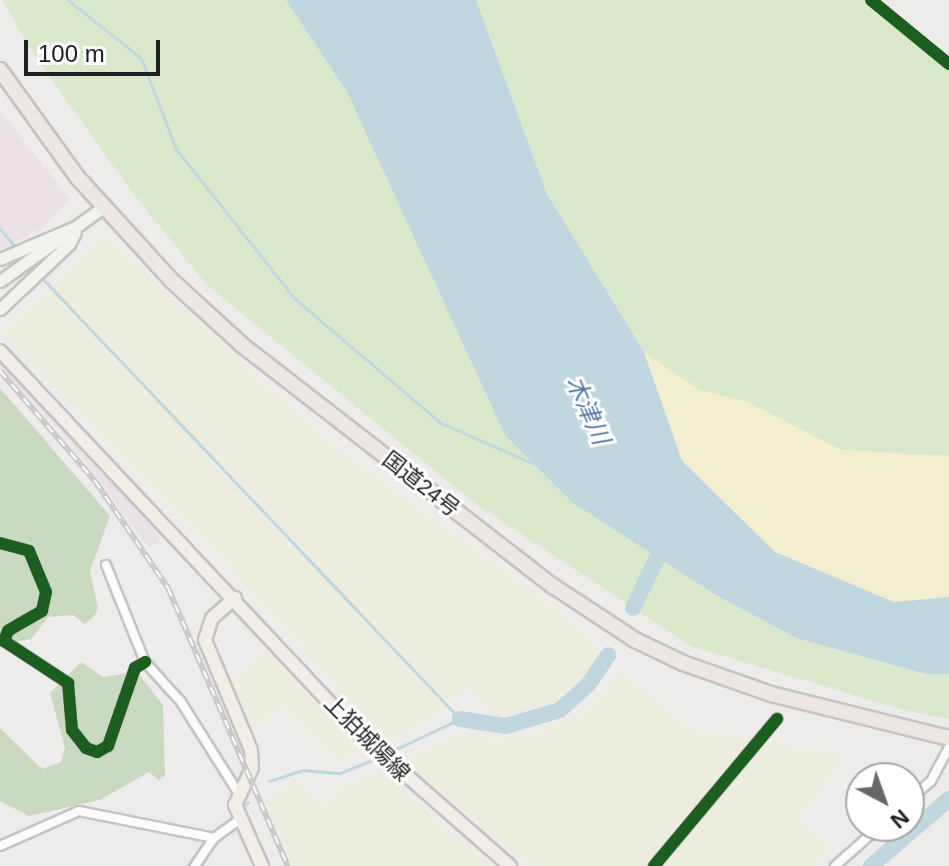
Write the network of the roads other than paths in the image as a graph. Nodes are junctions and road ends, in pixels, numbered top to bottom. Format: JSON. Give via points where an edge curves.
{"nodes":[{"id":1,"x":0,"y":70,"type":"edge"},
{"id":2,"x":102,"y":208,"type":"junction"},
{"id":3,"x":77,"y":228,"type":"junction"},
{"id":4,"x":0,"y":259,"type":"edge"},
{"id":5,"x":0,"y":281,"type":"edge"},
{"id":6,"x":0,"y":309,"type":"edge"},
{"id":7,"x":0,"y":351,"type":"edge"},
{"id":8,"x":0,"y":543,"type":"edge"},
{"id":9,"x":106,"y":565,"type":"dead end"},
{"id":10,"x":235,"y":598,"type":"junction"},
{"id":11,"x":145,"y":662,"type":"junction"},
{"id":12,"x":777,"y":719,"type":"dead end"},
{"id":13,"x":949,"y":738,"type":"edge"},
{"id":14,"x":949,"y":747,"type":"edge"},
{"id":15,"x":925,"y":786,"type":"edge"},
{"id":16,"x":237,"y":791,"type":"junction"},
{"id":17,"x":240,"y":819,"type":"junction"},
{"id":18,"x":214,"y":838,"type":"junction"},
{"id":19,"x":862,"y":842,"type":"edge"},
{"id":20,"x":0,"y":846,"type":"edge"},
{"id":21,"x":195,"y":866,"type":"edge"},
{"id":22,"x":262,"y":866,"type":"edge"},
{"id":23,"x":510,"y":866,"type":"edge"},
{"id":24,"x":654,"y":866,"type":"edge"},
{"id":25,"x":835,"y":866,"type":"edge"}],
"edges":[{"from":1,"to":2,"type":"highway","name":"国道24号"},
{"from":2,"to":3,"type":"main road"},
{"from":2,"to":13,"type":"highway","name":"国道24号","via":[[242,345],[553,586],[635,640],[771,694]]},
{"from":3,"to":4,"type":"main road","via":[[57,231]]},
{"from":3,"to":5,"type":"main road"},
{"from":3,"to":6,"type":"main road","via":[[69,244]]},
{"from":7,"to":10,"type":"main road","name":"上狛城陽線"},
{"from":8,"to":11,"type":"street","via":[[29,551],[46,592],[42,611],[8,631],[4,641],[68,683],[72,730],[86,748],[97,752],[108,746],[135,668]]},
{"from":9,"to":11,"type":"street"},
{"from":10,"to":16,"type":"main road","via":[[212,618],[205,640],[251,750],[252,768]]},
{"from":10,"to":23,"type":"main road","name":"上狛城陽線","via":[[358,733]]},
{"from":11,"to":16,"type":"street","via":[[181,702]]},
{"from":12,"to":24,"type":"street"},
{"from":14,"to":15,"type":"street"},
{"from":16,"to":17,"type":"main road"},
{"from":17,"to":18,"type":"street"},
{"from":17,"to":22,"type":"main road"},
{"from":18,"to":20,"type":"street","via":[[79,811]]},
{"from":18,"to":21,"type":"street"},
{"from":19,"to":25,"type":"street"}]}
